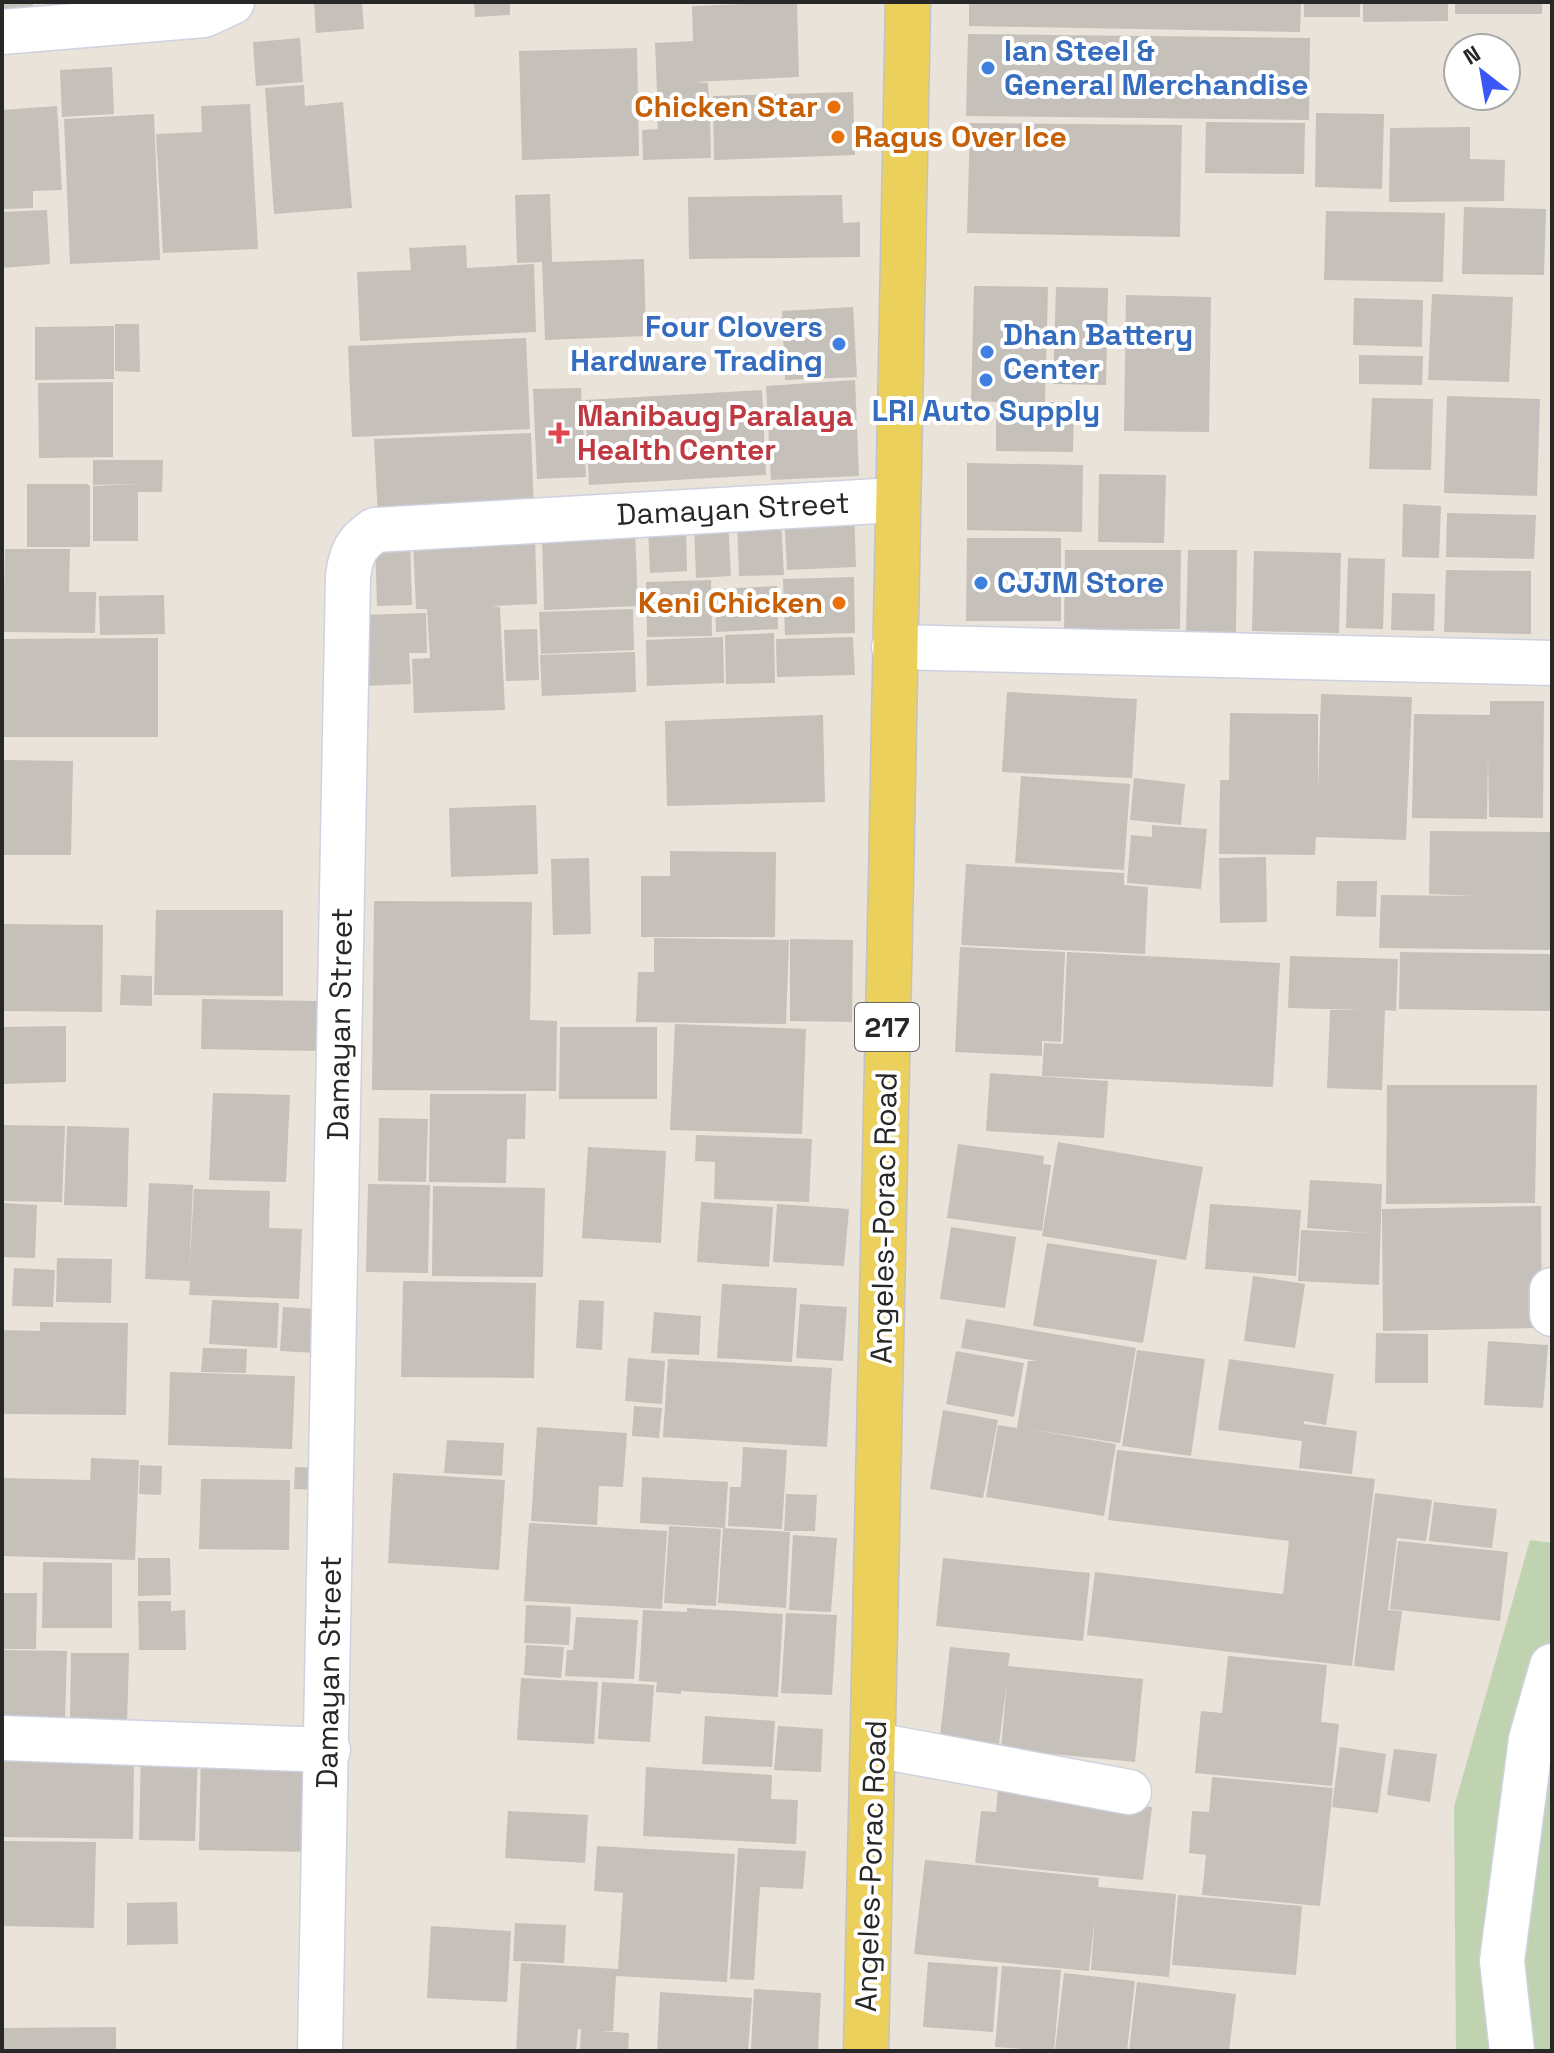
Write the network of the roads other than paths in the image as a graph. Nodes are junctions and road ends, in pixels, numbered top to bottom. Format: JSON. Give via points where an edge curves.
{"nodes":[{"id":1,"x":232,"y":2,"type":"edge"},
{"id":2,"x":908,"y":2,"type":"edge"},
{"id":3,"x":2,"y":32,"type":"edge"},
{"id":4,"x":896,"y":500,"type":"junction"},
{"id":5,"x":894,"y":647,"type":"junction"},
{"id":6,"x":1552,"y":663,"type":"edge"},
{"id":7,"x":1552,"y":1290,"type":"edge"},
{"id":8,"x":1552,"y":1314,"type":"edge"},
{"id":9,"x":1552,"y":1666,"type":"edge"},
{"id":10,"x":2,"y":1738,"type":"edge"},
{"id":11,"x":875,"y":1745,"type":"junction"},
{"id":12,"x":328,"y":1750,"type":"junction"},
{"id":13,"x":1129,"y":1792,"type":"dead end"},
{"id":14,"x":320,"y":2051,"type":"edge"},
{"id":15,"x":866,"y":2051,"type":"edge"},
{"id":16,"x":1512,"y":2051,"type":"edge"}],
"edges":[{"from":1,"to":3,"type":"street","via":[[204,15]]},
{"from":2,"to":4,"type":"main road","name":"Angeles-Porac Road","number":"217"},
{"from":4,"to":5,"type":"main road","name":"Angeles-Porac Road","number":"217"},
{"from":4,"to":12,"type":"street","name":"Damayan Street","via":[[375,530],[351,553]]},
{"from":5,"to":6,"type":"street"},
{"from":5,"to":11,"type":"main road","name":"Angeles-Porac Road","number":"217"},
{"from":7,"to":8,"type":"street"},
{"from":9,"to":16,"type":"street","via":[[1531,1739],[1502,1961]]},
{"from":10,"to":12,"type":"street"},
{"from":11,"to":13,"type":"street"},
{"from":11,"to":15,"type":"main road","name":"Angeles-Porac Road","number":"217"},
{"from":12,"to":14,"type":"street","name":"Damayan Street"}]}
